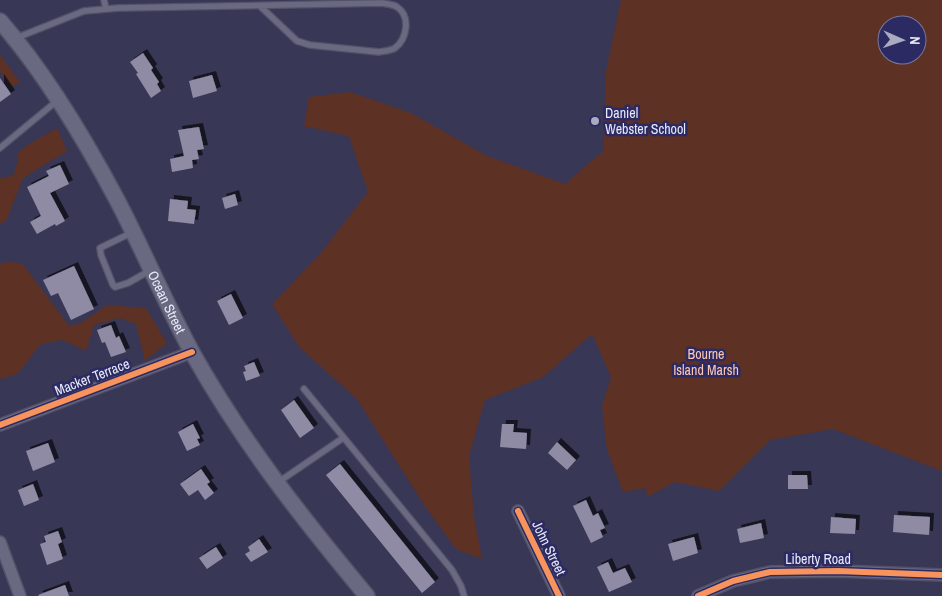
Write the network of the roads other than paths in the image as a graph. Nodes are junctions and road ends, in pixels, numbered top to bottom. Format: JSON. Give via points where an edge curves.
{"nodes":[{"id":1,"x":104,"y":0,"type":"edge"},
{"id":2,"x":260,"y":6,"type":"junction"},
{"id":3,"x":106,"y":9,"type":"junction"},
{"id":4,"x":0,"y":21,"type":"edge"},
{"id":5,"x":15,"y":38,"type":"junction"},
{"id":6,"x":58,"y":100,"type":"junction"},
{"id":7,"x":0,"y":148,"type":"edge"},
{"id":8,"x":132,"y":232,"type":"junction"},
{"id":9,"x":152,"y":270,"type":"junction"},
{"id":10,"x":192,"y":352,"type":"junction"},
{"id":11,"x":304,"y":389,"type":"dead end"},
{"id":12,"x":0,"y":425,"type":"edge"},
{"id":13,"x":343,"y":438,"type":"junction"},
{"id":14,"x":277,"y":483,"type":"junction"},
{"id":15,"x":518,"y":511,"type":"dead end"},
{"id":16,"x":0,"y":542,"type":"edge"},
{"id":17,"x":942,"y":576,"type":"edge"},
{"id":18,"x":20,"y":596,"type":"edge"},
{"id":19,"x":367,"y":596,"type":"edge"},
{"id":20,"x":464,"y":596,"type":"edge"},
{"id":21,"x":559,"y":596,"type":"edge"},
{"id":22,"x":698,"y":596,"type":"edge"}],
"edges":[{"from":1,"to":3,"type":"lane"},
{"from":2,"to":2,"type":"lane","via":[[297,41],[310,45],[388,51],[400,42],[406,30],[402,12],[396,6],[382,3]]},
{"from":2,"to":3,"type":"lane"},
{"from":3,"to":5,"type":"lane","via":[[84,11]]},
{"from":4,"to":5,"type":"main road","name":"Ocean Street"},
{"from":5,"to":6,"type":"main road","name":"Ocean Street"},
{"from":6,"to":7,"type":"lane"},
{"from":6,"to":8,"type":"main road","name":"Ocean Street","via":[[95,160]]},
{"from":8,"to":9,"type":"main road","name":"Ocean Street"},
{"from":8,"to":9,"type":"lane","via":[[100,248],[113,285],[128,283]]},
{"from":9,"to":10,"type":"main road","name":"Ocean Street"},
{"from":10,"to":12,"type":"street","name":"Macker Terrace"},
{"from":10,"to":14,"type":"main road","name":"Ocean Street","via":[[236,425]]},
{"from":11,"to":13,"type":"lane"},
{"from":13,"to":14,"type":"lane"},
{"from":13,"to":20,"type":"lane","via":[[452,570]]},
{"from":14,"to":19,"type":"main road","name":"Ocean Street"},
{"from":15,"to":21,"type":"street","name":"John Street"},
{"from":16,"to":18,"type":"street"},
{"from":17,"to":22,"type":"street","name":"Liberty Road","via":[[838,571],[770,572],[733,581]]}]}
